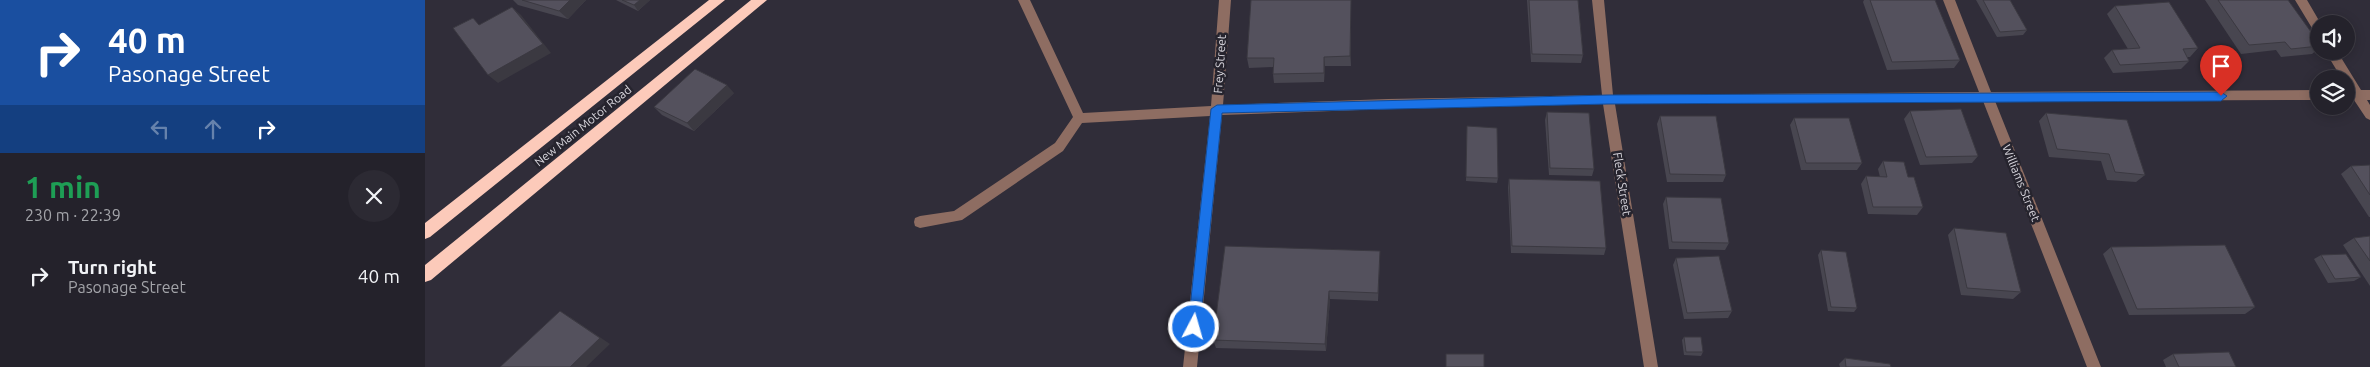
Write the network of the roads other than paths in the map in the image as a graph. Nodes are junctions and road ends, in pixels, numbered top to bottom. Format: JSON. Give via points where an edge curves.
{"nodes":[{"id":1,"x":717,"y":0,"type":"edge"},
{"id":2,"x":759,"y":0,"type":"edge"},
{"id":3,"x":1025,"y":0,"type":"edge"},
{"id":4,"x":1225,"y":0,"type":"edge"},
{"id":5,"x":1597,"y":0,"type":"edge"},
{"id":6,"x":1949,"y":0,"type":"edge"},
{"id":7,"x":2301,"y":0,"type":"edge"},
{"id":8,"x":2310,"y":15,"type":"edge"},
{"id":9,"x":2310,"y":95,"type":"edge"},
{"id":10,"x":2355,"y":95,"type":"edge"},
{"id":11,"x":2370,"y":95,"type":"edge"},
{"id":12,"x":1988,"y":98,"type":"junction"},
{"id":13,"x":2355,"y":98,"type":"edge"},
{"id":14,"x":1608,"y":100,"type":"junction"},
{"id":15,"x":1217,"y":109,"type":"junction"},
{"id":16,"x":2370,"y":115,"type":"edge"},
{"id":17,"x":1079,"y":118,"type":"junction"},
{"id":18,"x":920,"y":222,"type":"dead end"},
{"id":19,"x":425,"y":232,"type":"edge"},
{"id":20,"x":425,"y":275,"type":"edge"},
{"id":21,"x":1189,"y":367,"type":"edge"},
{"id":22,"x":1651,"y":367,"type":"edge"},
{"id":23,"x":2094,"y":367,"type":"edge"}],
"edges":[{"from":1,"to":19,"type":"highway","name":"New Main Motor Road"},
{"from":2,"to":20,"type":"highway","name":"New Main Motor Road"},
{"from":3,"to":17,"type":"street"},
{"from":4,"to":15,"type":"street","name":"Frey Street"},
{"from":5,"to":14,"type":"street","name":"Fleck Street"},
{"from":6,"to":12,"type":"street","name":"Williams Street"},
{"from":7,"to":8,"type":"street"},
{"from":9,"to":12,"type":"street"},
{"from":10,"to":11,"type":"street"},
{"from":12,"to":14,"type":"street"},
{"from":12,"to":23,"type":"street","name":"Williams Street"},
{"from":13,"to":16,"type":"street"},
{"from":14,"to":15,"type":"street"},
{"from":14,"to":22,"type":"street","name":"Fleck Street"},
{"from":15,"to":17,"type":"street"},
{"from":15,"to":21,"type":"street","name":"Frey Street"},
{"from":17,"to":18,"type":"street","via":[[1059,147],[957,216]]}]}
